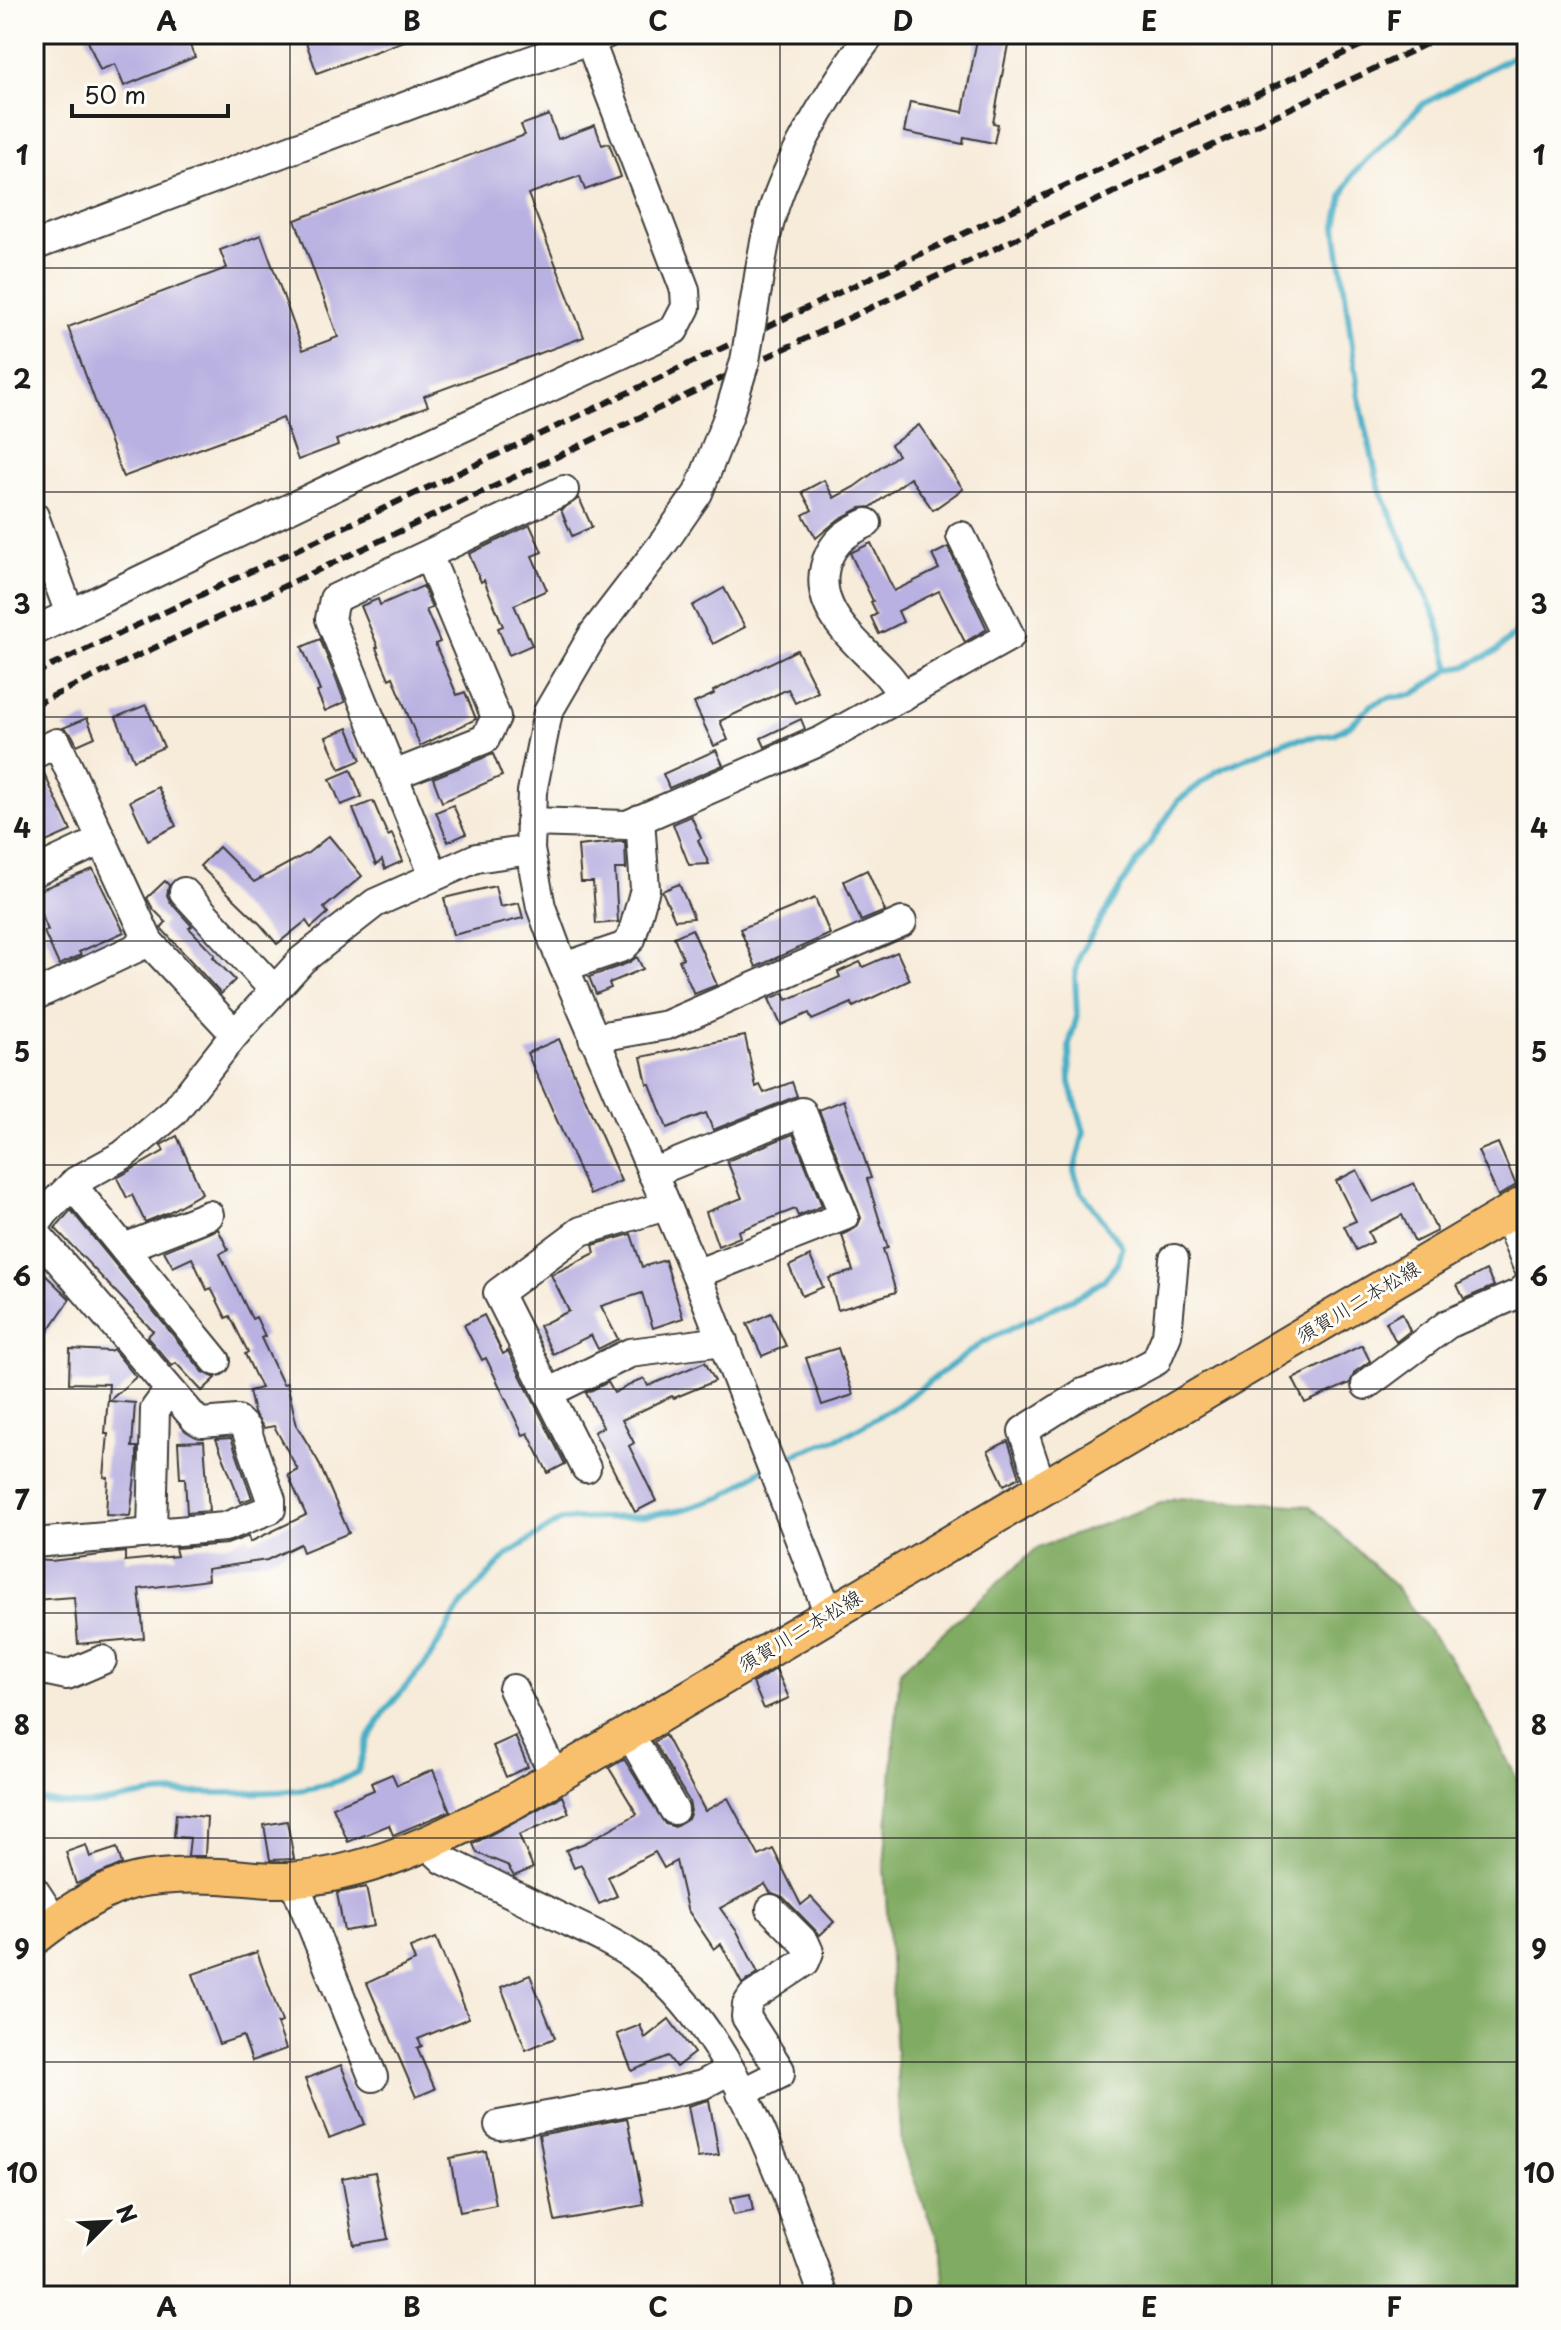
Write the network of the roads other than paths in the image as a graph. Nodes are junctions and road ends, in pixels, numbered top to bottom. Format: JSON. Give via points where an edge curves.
{"nodes":[{"id":1,"x":871,"y":34,"type":"edge"},
{"id":2,"x":595,"y":36,"type":"edge"},
{"id":3,"x":34,"y":246,"type":"edge"},
{"id":4,"x":564,"y":490,"type":"dead end"},
{"id":5,"x":34,"y":516,"type":"edge"},
{"id":6,"x":867,"y":523,"type":"dead end"},
{"id":7,"x":961,"y":536,"type":"dead end"},
{"id":8,"x":428,"y":555,"type":"junction"},
{"id":9,"x":70,"y":614,"type":"junction"},
{"id":10,"x":34,"y":631,"type":"edge"},
{"id":11,"x":903,"y":696,"type":"junction"},
{"id":12,"x":34,"y":754,"type":"edge"},
{"id":13,"x":394,"y":775,"type":"junction"},
{"id":14,"x":640,"y":819,"type":"junction"},
{"id":15,"x":530,"y":836,"type":"junction"},
{"id":16,"x":102,"y":840,"type":"junction"},
{"id":17,"x":34,"y":872,"type":"edge"},
{"id":18,"x":434,"y":876,"type":"junction"},
{"id":19,"x":184,"y":892,"type":"dead end"},
{"id":20,"x":902,"y":922,"type":"dead end"},
{"id":21,"x":149,"y":942,"type":"junction"},
{"id":22,"x":564,"y":967,"type":"junction"},
{"id":23,"x":274,"y":990,"type":"junction"},
{"id":24,"x":34,"y":996,"type":"edge"},
{"id":25,"x":235,"y":1034,"type":"junction"},
{"id":26,"x":593,"y":1038,"type":"junction"},
{"id":27,"x":652,"y":1173,"type":"junction"},
{"id":28,"x":72,"y":1185,"type":"junction"},
{"id":29,"x":666,"y":1206,"type":"junction"},
{"id":30,"x":1516,"y":1208,"type":"edge"},
{"id":31,"x":209,"y":1215,"type":"dead end"},
{"id":32,"x":34,"y":1229,"type":"edge"},
{"id":33,"x":124,"y":1248,"type":"junction"},
{"id":34,"x":1174,"y":1259,"type":"dead end"},
{"id":35,"x":1527,"y":1265,"type":"edge"},
{"id":36,"x":696,"y":1274,"type":"junction"},
{"id":37,"x":1527,"y":1286,"type":"edge"},
{"id":38,"x":723,"y":1341,"type":"junction"},
{"id":39,"x":216,"y":1361,"type":"dead end"},
{"id":40,"x":1366,"y":1385,"type":"dead end"},
{"id":41,"x":169,"y":1390,"type":"junction"},
{"id":42,"x":548,"y":1393,"type":"junction"},
{"id":43,"x":586,"y":1468,"type":"dead end"},
{"id":44,"x":1042,"y":1488,"type":"junction"},
{"id":45,"x":152,"y":1532,"type":"junction"},
{"id":46,"x":34,"y":1543,"type":"edge"},
{"id":47,"x":829,"y":1614,"type":"junction"},
{"id":48,"x":102,"y":1660,"type":"dead end"},
{"id":49,"x":34,"y":1668,"type":"edge"},
{"id":50,"x":513,"y":1689,"type":"dead end"},
{"id":51,"x":629,"y":1733,"type":"junction"},
{"id":52,"x":555,"y":1777,"type":"junction"},
{"id":53,"x":674,"y":1810,"type":"dead end"},
{"id":54,"x":428,"y":1845,"type":"junction"},
{"id":55,"x":293,"y":1879,"type":"junction"},
{"id":56,"x":34,"y":1890,"type":"edge"},
{"id":57,"x":771,"y":1909,"type":"dead end"},
{"id":58,"x":44,"y":1930,"type":"edge"},
{"id":59,"x":373,"y":2077,"type":"dead end"},
{"id":60,"x":736,"y":2082,"type":"junction"},
{"id":61,"x":499,"y":2125,"type":"dead end"},
{"id":62,"x":824,"y":2296,"type":"edge"}],
"edges":[{"from":1,"to":15,"type":"street","bridge":true,"via":[[779,192],[766,232],[745,361],[698,493],[594,633],[548,712],[532,792]]},
{"from":2,"to":3,"type":"street"},
{"from":2,"to":9,"type":"street","via":[[685,290],[686,307],[674,330]]},
{"from":4,"to":8,"type":"street"},
{"from":5,"to":9,"type":"street"},
{"from":6,"to":11,"type":"street","via":[[832,548],[823,592],[852,641]]},
{"from":7,"to":11,"type":"street","via":[[1010,636]]},
{"from":8,"to":13,"type":"street","via":[[334,599],[330,619]]},
{"from":8,"to":13,"type":"street","via":[[496,717],[485,739]]},
{"from":9,"to":10,"type":"street"},
{"from":11,"to":14,"type":"street","via":[[823,740]]},
{"from":12,"to":16,"type":"street","via":[[57,743]]},
{"from":13,"to":18,"type":"street"},
{"from":14,"to":15,"type":"street"},
{"from":14,"to":22,"type":"street","via":[[645,889],[631,939],[623,947]]},
{"from":15,"to":18,"type":"street","via":[[505,852]]},
{"from":15,"to":22,"type":"street","via":[[541,907]]},
{"from":16,"to":17,"type":"street"},
{"from":16,"to":21,"type":"street"},
{"from":18,"to":23,"type":"street","via":[[375,903],[302,960]]},
{"from":19,"to":23,"type":"street"},
{"from":20,"to":26,"type":"street","via":[[667,1025]]},
{"from":21,"to":24,"type":"street"},
{"from":21,"to":25,"type":"street"},
{"from":22,"to":26,"type":"street"},
{"from":23,"to":25,"type":"street"},
{"from":25,"to":28,"type":"street","via":[[174,1112],[123,1155]]},
{"from":26,"to":27,"type":"street"},
{"from":27,"to":29,"type":"street"},
{"from":27,"to":36,"type":"street","via":[[802,1112],[844,1216]]},
{"from":28,"to":32,"type":"street"},
{"from":28,"to":33,"type":"street"},
{"from":29,"to":36,"type":"street"},
{"from":29,"to":42,"type":"street","via":[[581,1231],[498,1293]]},
{"from":30,"to":35,"type":"street"},
{"from":30,"to":44,"type":"main road","name":"須賀川二本松線"},
{"from":31,"to":33,"type":"street"},
{"from":32,"to":41,"type":"street"},
{"from":33,"to":39,"type":"street"},
{"from":34,"to":44,"type":"street","via":[[1167,1335],[1156,1361],[1083,1393],[1023,1431]]},
{"from":36,"to":38,"type":"street"},
{"from":37,"to":40,"type":"street","via":[[1448,1324]]},
{"from":38,"to":42,"type":"street","via":[[630,1353]]},
{"from":38,"to":47,"type":"street"},
{"from":41,"to":45,"type":"street","via":[[155,1409]]},
{"from":41,"to":45,"type":"street","via":[[202,1423],[237,1420],[246,1429],[271,1509],[225,1527]]},
{"from":42,"to":43,"type":"street"},
{"from":44,"to":47,"type":"main road","name":"須賀川二本松線"},
{"from":45,"to":46,"type":"street"},
{"from":47,"to":51,"type":"main road","name":"須賀川二本松線"},
{"from":48,"to":49,"type":"street","via":[[67,1675]]},
{"from":50,"to":52,"type":"street"},
{"from":51,"to":52,"type":"main road","name":"須賀川二本松線"},
{"from":51,"to":53,"type":"street"},
{"from":52,"to":54,"type":"main road","name":"須賀川二本松線"},
{"from":54,"to":55,"type":"main road","name":"須賀川二本松線"},
{"from":54,"to":60,"type":"street","via":[[444,1860],[637,1959],[698,2017]]},
{"from":55,"to":58,"type":"main road","name":"須賀川二本松線","via":[[218,1876],[130,1882]]},
{"from":55,"to":59,"type":"street"},
{"from":56,"to":58,"type":"street"},
{"from":57,"to":60,"type":"street","via":[[809,1952],[805,1962],[747,2005],[746,2017],[780,2074]]},
{"from":60,"to":61,"type":"street"},
{"from":60,"to":62,"type":"street","via":[[794,2208]]}]}
